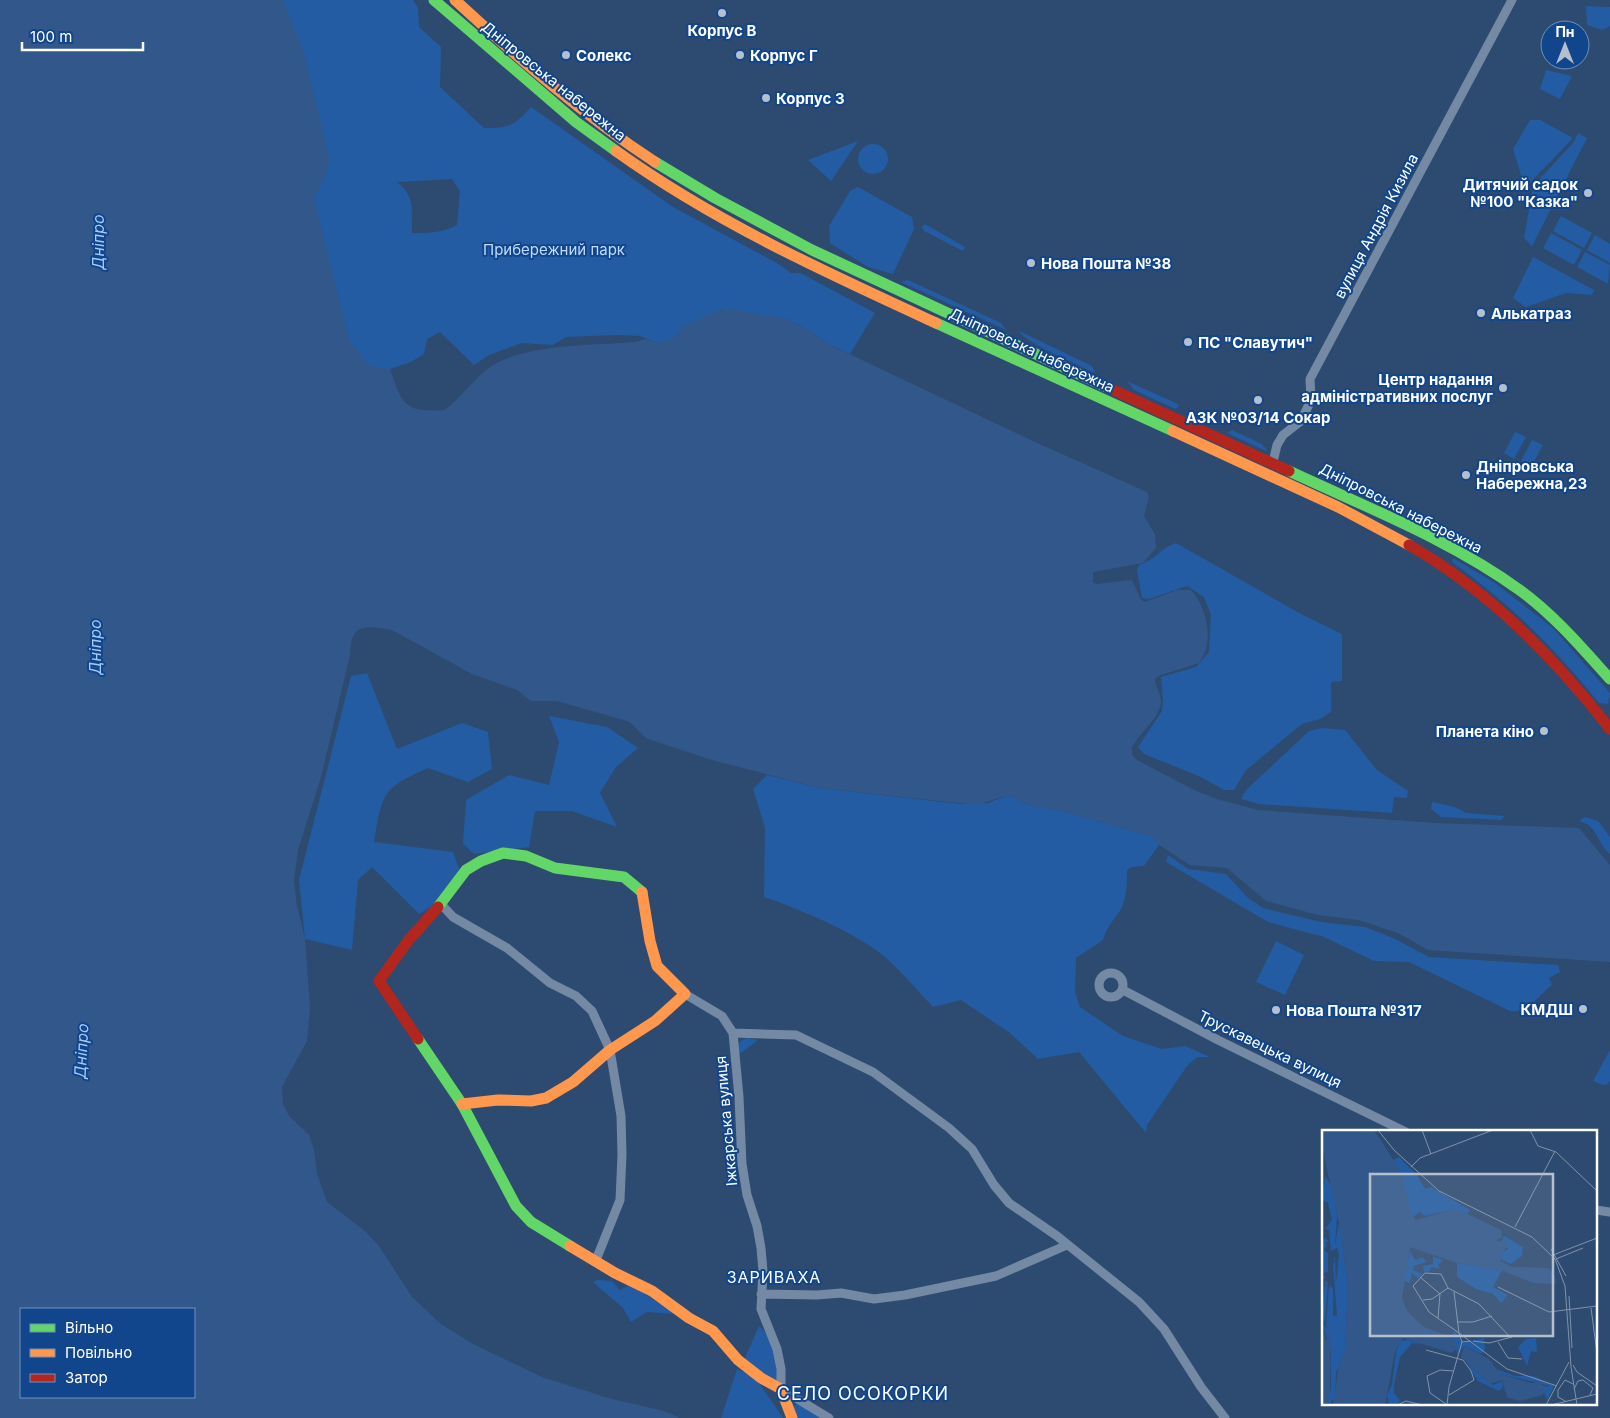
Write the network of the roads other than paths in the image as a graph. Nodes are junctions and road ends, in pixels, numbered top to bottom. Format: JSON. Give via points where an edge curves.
{"nodes":[{"id":1,"x":434,"y":0,"type":"edge"},
{"id":2,"x":455,"y":0,"type":"edge"},
{"id":3,"x":1512,"y":0,"type":"edge"},
{"id":4,"x":1273,"y":462,"type":"junction"},
{"id":5,"x":1610,"y":680,"type":"edge"},
{"id":6,"x":1605,"y":711,"type":"edge"},
{"id":7,"x":1610,"y":728,"type":"edge"},
{"id":8,"x":441,"y":904,"type":"junction"},
{"id":9,"x":1123,"y":990,"type":"dead end"},
{"id":10,"x":685,"y":994,"type":"junction"},
{"id":11,"x":733,"y":1033,"type":"junction"},
{"id":12,"x":610,"y":1050,"type":"junction"},
{"id":13,"x":462,"y":1104,"type":"junction"},
{"id":14,"x":1402,"y":1130,"type":"edge"},
{"id":15,"x":1067,"y":1246,"type":"junction"},
{"id":16,"x":596,"y":1260,"type":"junction"},
{"id":17,"x":760,"y":1294,"type":"junction"},
{"id":18,"x":781,"y":1389,"type":"junction"},
{"id":19,"x":792,"y":1418,"type":"edge"},
{"id":20,"x":829,"y":1418,"type":"edge"},
{"id":21,"x":1225,"y":1418,"type":"edge"}],
"edges":[{"from":1,"to":6,"type":"main road","name":"Дніпровська набережна","via":[[576,122],[655,179],[721,219],[821,270],[1346,511],[1418,548],[1506,612]]},
{"from":2,"to":4,"type":"main road","name":"Дніпровська набережна","via":[[588,114],[648,157],[731,208],[817,252]]},
{"from":3,"to":4,"type":"street","name":"вулиця Андрія Кизила","via":[[1310,378],[1311,400],[1301,421],[1283,434]]},
{"from":4,"to":5,"type":"main road","name":"Дніпровська набережна","via":[[1426,534],[1509,582],[1557,622]]},
{"from":6,"to":7,"type":"main road","name":"Дніпровська набережна"},
{"from":8,"to":10,"type":"main road","via":[[466,870],[502,853],[526,856],[555,868],[624,877],[642,892],[656,964]]},
{"from":8,"to":12,"type":"street","via":[[453,917],[507,948],[550,983],[576,996],[592,1011]]},
{"from":8,"to":13,"type":"main road","via":[[408,941],[379,982]]},
{"from":9,"to":14,"type":"street","name":"Трускавецька вулиця"},
{"from":10,"to":11,"type":"street","name":"Іжкарська вулиця","via":[[722,1016]]},
{"from":10,"to":12,"type":"main road","via":[[655,1021]]},
{"from":11,"to":15,"type":"street","name":"Іжкарська вулиця","via":[[796,1035],[874,1072],[959,1136],[972,1148],[1009,1203]]},
{"from":11,"to":17,"type":"street","name":"Іжкарська вулиця","via":[[742,1164],[757,1226],[763,1271]]},
{"from":12,"to":13,"type":"main road","via":[[573,1082],[546,1098]]},
{"from":12,"to":16,"type":"street","via":[[621,1116],[620,1200]]},
{"from":13,"to":16,"type":"main road","via":[[516,1206],[530,1222]]},
{"from":15,"to":17,"type":"street","via":[[996,1276],[905,1295],[874,1299],[841,1293]]},
{"from":15,"to":21,"type":"street","name":"Іжкарська вулиця","via":[[1139,1302],[1164,1329]]},
{"from":16,"to":18,"type":"main road","via":[[652,1291],[713,1331],[738,1360]]},
{"from":17,"to":18,"type":"street","name":"Іжкарська вулиця","via":[[761,1309],[782,1369]]},
{"from":18,"to":19,"type":"main road"},
{"from":18,"to":20,"type":"street"}]}
